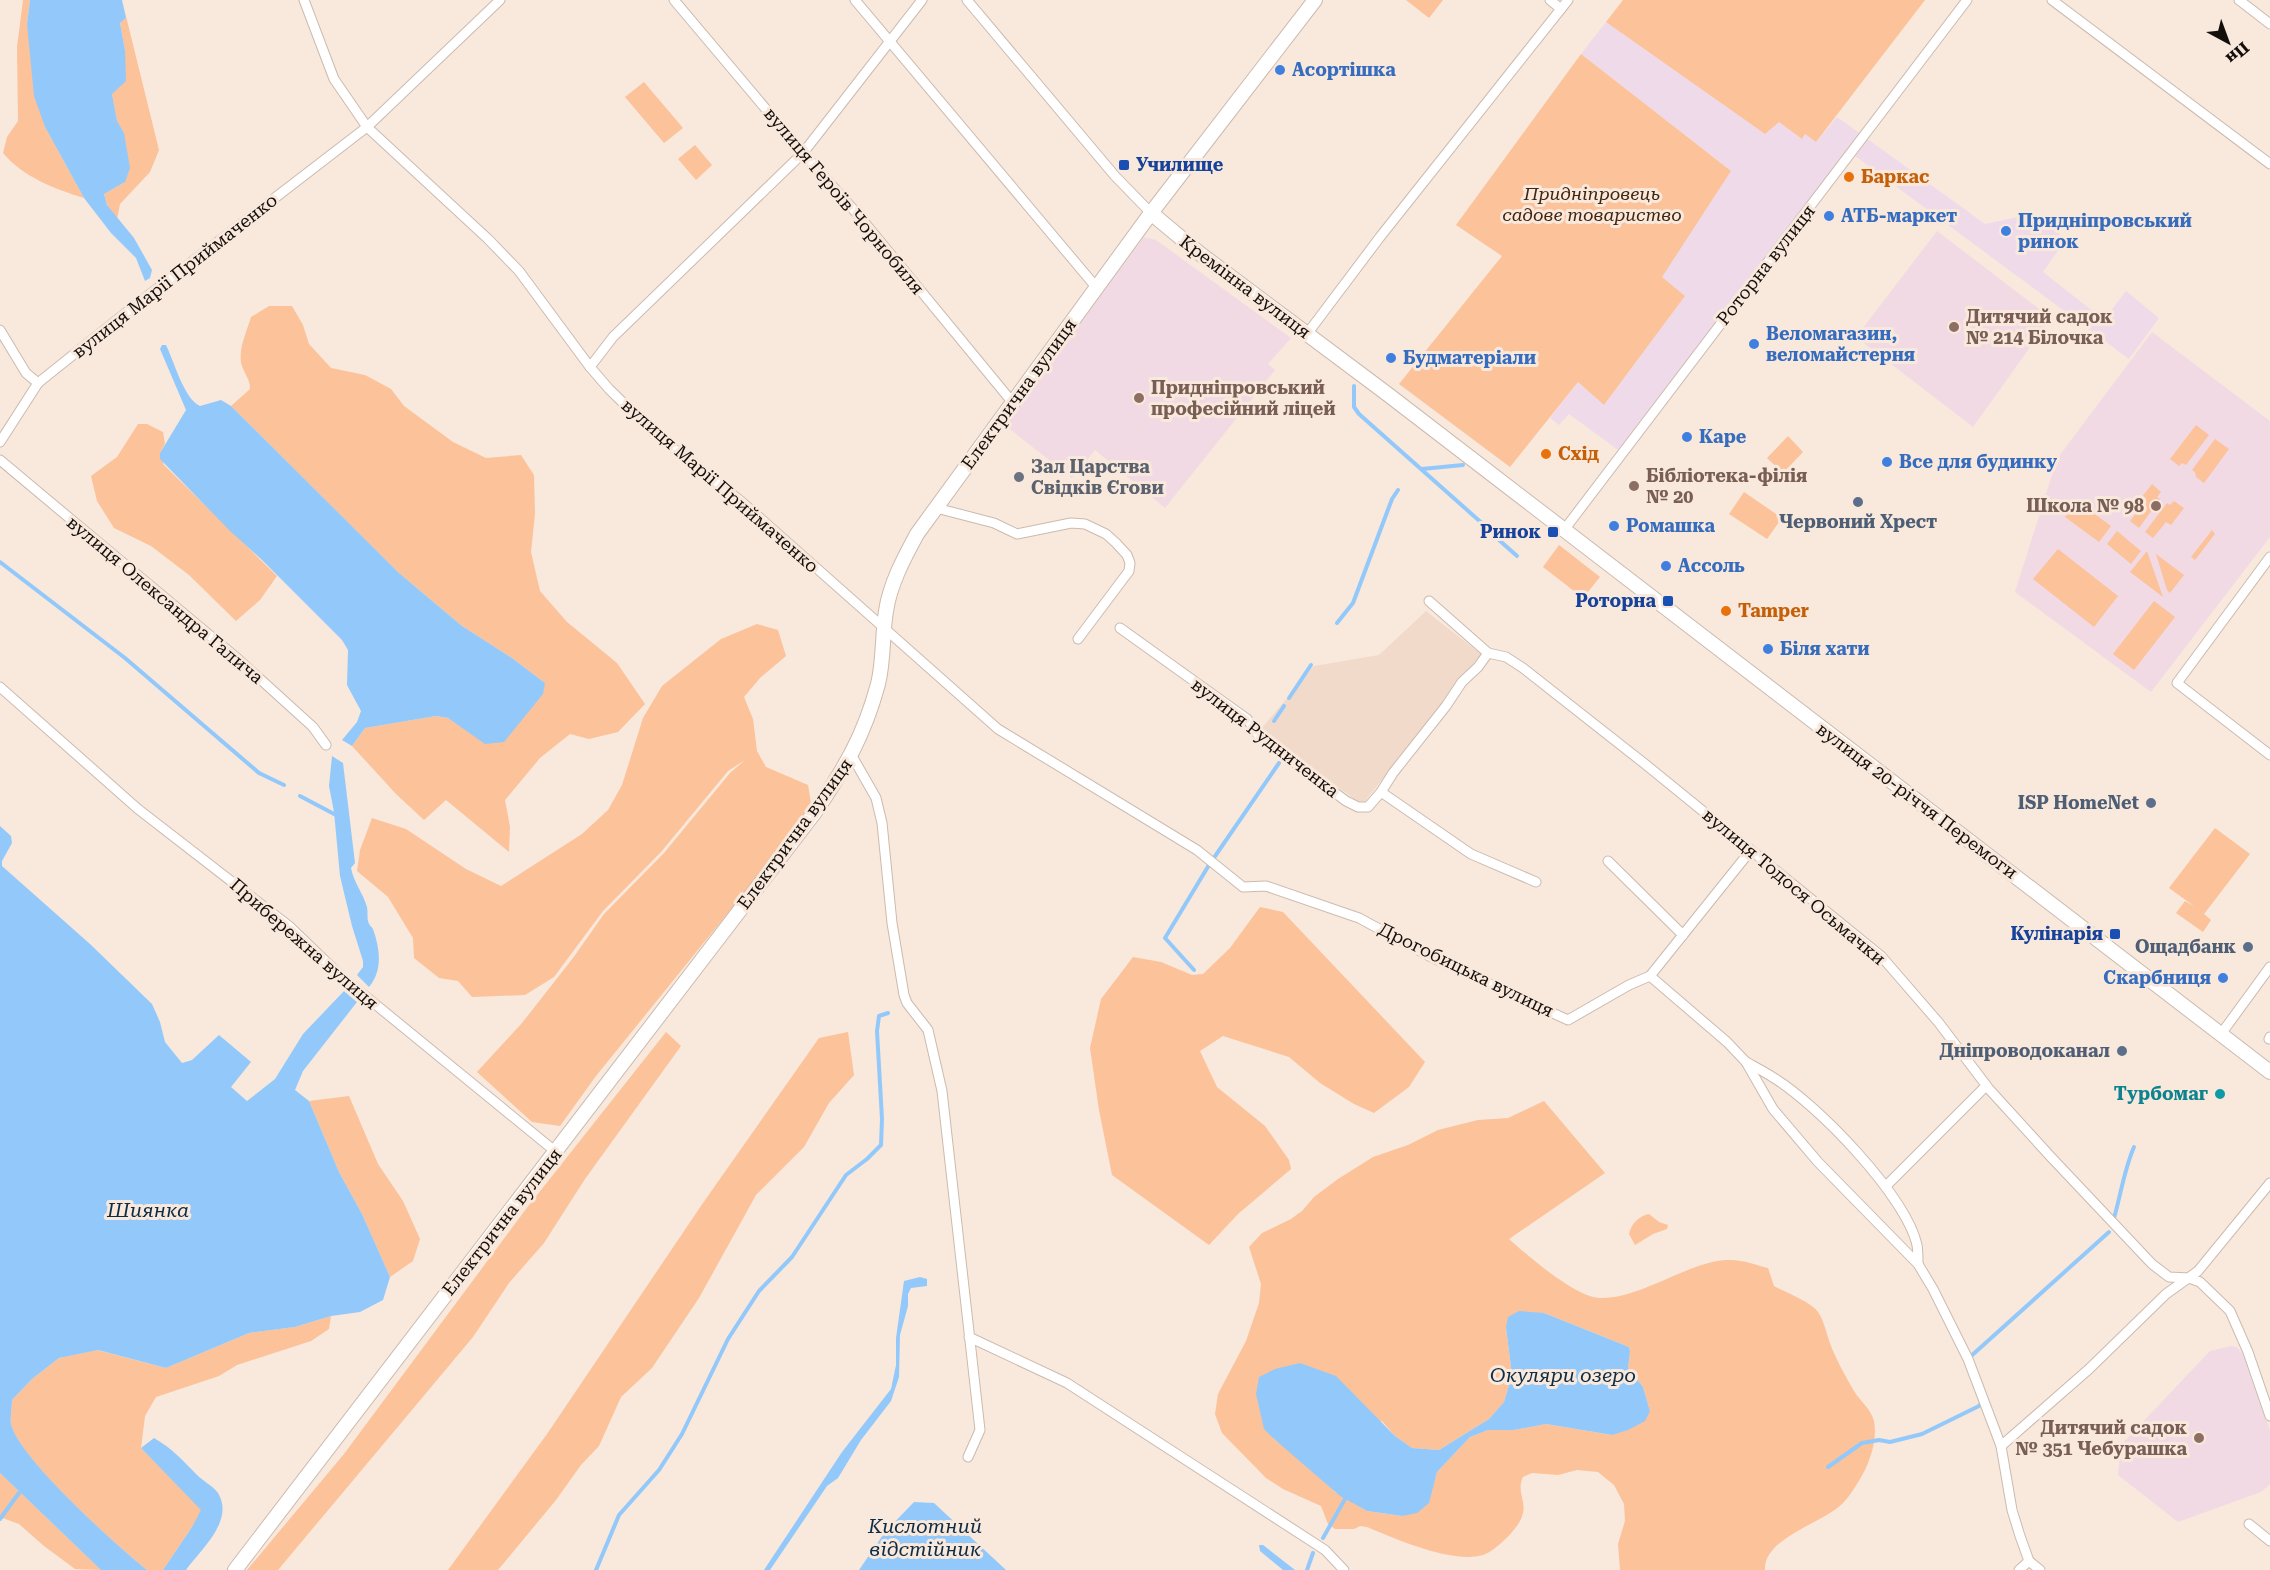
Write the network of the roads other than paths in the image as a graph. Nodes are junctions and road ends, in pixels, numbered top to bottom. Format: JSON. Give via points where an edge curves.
{"nodes":[{"id":1,"x":304,"y":0,"type":"edge"},
{"id":2,"x":500,"y":0,"type":"edge"},
{"id":3,"x":674,"y":0,"type":"edge"},
{"id":4,"x":855,"y":0,"type":"edge"},
{"id":5,"x":922,"y":0,"type":"edge"},
{"id":6,"x":968,"y":0,"type":"edge"},
{"id":7,"x":1315,"y":0,"type":"edge"},
{"id":8,"x":1550,"y":0,"type":"edge"},
{"id":9,"x":1568,"y":0,"type":"edge"},
{"id":10,"x":1967,"y":0,"type":"edge"},
{"id":11,"x":2052,"y":0,"type":"edge"},
{"id":12,"x":2239,"y":0,"type":"edge"},
{"id":13,"x":1561,"y":9,"type":"junction"},
{"id":14,"x":2270,"y":24,"type":"edge"},
{"id":15,"x":890,"y":41,"type":"junction"},
{"id":16,"x":368,"y":127,"type":"junction"},
{"id":17,"x":804,"y":153,"type":"junction"},
{"id":18,"x":2270,"y":164,"type":"edge"},
{"id":19,"x":1151,"y":213,"type":"junction"},
{"id":20,"x":1096,"y":287,"type":"junction"},
{"id":21,"x":0,"y":330,"type":"edge"},
{"id":22,"x":1307,"y":334,"type":"junction"},
{"id":23,"x":590,"y":367,"type":"junction"},
{"id":24,"x":38,"y":383,"type":"junction"},
{"id":25,"x":1013,"y":403,"type":"junction"},
{"id":26,"x":0,"y":442,"type":"edge"},
{"id":27,"x":0,"y":460,"type":"edge"},
{"id":28,"x":936,"y":508,"type":"junction"},
{"id":29,"x":1564,"y":530,"type":"junction"},
{"id":30,"x":2270,"y":557,"type":"edge"},
{"id":31,"x":1429,"y":601,"type":"dead end"},
{"id":32,"x":1120,"y":628,"type":"dead end"},
{"id":33,"x":884,"y":629,"type":"junction"},
{"id":34,"x":1078,"y":639,"type":"dead end"},
{"id":35,"x":1488,"y":653,"type":"junction"},
{"id":36,"x":0,"y":687,"type":"edge"},
{"id":37,"x":326,"y":744,"type":"dead end"},
{"id":38,"x":2270,"y":755,"type":"edge"},
{"id":39,"x":852,"y":756,"type":"junction"},
{"id":40,"x":1382,"y":792,"type":"junction"},
{"id":41,"x":1751,"y":850,"type":"junction"},
{"id":42,"x":1608,"y":861,"type":"dead end"},
{"id":43,"x":1536,"y":882,"type":"dead end"},
{"id":44,"x":1683,"y":934,"type":"junction"},
{"id":45,"x":2270,"y":968,"type":"edge"},
{"id":46,"x":1650,"y":976,"type":"junction"},
{"id":47,"x":2222,"y":1034,"type":"junction"},
{"id":48,"x":1746,"y":1062,"type":"junction"},
{"id":49,"x":2270,"y":1072,"type":"edge"},
{"id":50,"x":1986,"y":1086,"type":"junction"},
{"id":51,"x":556,"y":1152,"type":"junction"},
{"id":52,"x":2270,"y":1183,"type":"edge"},
{"id":53,"x":1886,"y":1186,"type":"junction"},
{"id":54,"x":1918,"y":1264,"type":"junction"},
{"id":55,"x":2189,"y":1278,"type":"junction"},
{"id":56,"x":969,"y":1337,"type":"junction"},
{"id":57,"x":2270,"y":1416,"type":"edge"},
{"id":58,"x":2001,"y":1446,"type":"junction"},
{"id":59,"x":968,"y":1457,"type":"dead end"},
{"id":60,"x":2249,"y":1524,"type":"dead end"},
{"id":61,"x":2270,"y":1541,"type":"edge"},
{"id":62,"x":2029,"y":1562,"type":"junction"},
{"id":63,"x":235,"y":1570,"type":"edge"},
{"id":64,"x":1344,"y":1570,"type":"edge"},
{"id":65,"x":2019,"y":1570,"type":"edge"},
{"id":66,"x":2040,"y":1570,"type":"edge"}],
"edges":[{"from":1,"to":16,"type":"street","name":"вулиця Марії Приймаченко","via":[[334,79]]},
{"from":2,"to":16,"type":"street","name":"вулиця Марії Приймаченко"},
{"from":3,"to":17,"type":"street","name":"вулиця Героїв Чорнобиля"},
{"from":4,"to":15,"type":"street"},
{"from":5,"to":15,"type":"street"},
{"from":6,"to":19,"type":"street","name":"Кремінна вулиця"},
{"from":7,"to":19,"type":"street","name":"Електрична вулиця"},
{"from":8,"to":13,"type":"street"},
{"from":9,"to":13,"type":"street"},
{"from":10,"to":29,"type":"street","name":"Роторна вулиця"},
{"from":11,"to":18,"type":"street"},
{"from":12,"to":14,"type":"street"},
{"from":13,"to":22,"type":"street"},
{"from":15,"to":17,"type":"street"},
{"from":15,"to":20,"type":"street"},
{"from":16,"to":23,"type":"street","name":"вулиця Марії Приймаченко","via":[[519,271]]},
{"from":16,"to":24,"type":"street","name":"вулиця Марії Приймаченко"},
{"from":17,"to":23,"type":"street","via":[[613,337]]},
{"from":17,"to":25,"type":"street","name":"вулиця Героїв Чорнобиля"},
{"from":19,"to":20,"type":"street","name":"Електрична вулиця"},
{"from":19,"to":22,"type":"street","name":"Кремінна вулиця"},
{"from":20,"to":25,"type":"street","name":"Електрична вулиця"},
{"from":21,"to":24,"type":"street","via":[[26,373]]},
{"from":22,"to":29,"type":"street","name":"Кремінна вулиця"},
{"from":23,"to":33,"type":"street","name":"вулиця Марії Приймаченко","via":[[655,434],[742,502]]},
{"from":24,"to":26,"type":"street","name":"вулиця Марії Приймаченко"},
{"from":25,"to":28,"type":"street","name":"Електрична вулиця"},
{"from":27,"to":37,"type":"street","name":"вулиця Олександра Галича","via":[[238,659],[313,727]]},
{"from":28,"to":33,"type":"street","name":"Електрична вулиця","via":[[916,534],[899,567]]},
{"from":28,"to":34,"type":"street","via":[[994,523],[1017,534],[1071,523],[1085,524],[1116,543],[1127,555],[1129,571]]},
{"from":29,"to":47,"type":"street","name":"вулиця 20-річчя Перемоги"},
{"from":30,"to":38,"type":"street","via":[[2177,683]]},
{"from":31,"to":35,"type":"street"},
{"from":32,"to":40,"type":"street","name":"вулиця Рудниченка","via":[[1247,719],[1259,736],[1346,801],[1368,807]]},
{"from":33,"to":39,"type":"street","name":"Електрична вулиця","via":[[878,682]]},
{"from":33,"to":46,"type":"street","name":"Дрогобицька вулиця","via":[[998,729],[1197,850],[1243,887],[1266,886],[1359,918],[1431,957],[1568,1020]]},
{"from":35,"to":40,"type":"street","via":[[1392,773]]},
{"from":35,"to":41,"type":"street","name":"вулиця Тодося Осьмачки","via":[[1506,657],[1523,668]]},
{"from":36,"to":51,"type":"street","name":"Прибережна вулиця","via":[[138,809],[289,926],[342,977]]},
{"from":39,"to":51,"type":"street","name":"Електрична вулиця","via":[[815,812]]},
{"from":39,"to":56,"type":"street","via":[[876,798],[904,995],[928,1030],[942,1091]]},
{"from":40,"to":43,"type":"street","via":[[1471,854]]},
{"from":41,"to":44,"type":"street"},
{"from":41,"to":50,"type":"street","name":"вулиця Тодося Осьмачки","via":[[1881,956],[1939,1023]]},
{"from":42,"to":44,"type":"street"},
{"from":44,"to":46,"type":"street"},
{"from":45,"to":47,"type":"street"},
{"from":46,"to":48,"type":"street"},
{"from":47,"to":49,"type":"street","name":"вулиця 20-річчя Перемоги"},
{"from":48,"to":53,"type":"street","via":[[1798,1096]]},
{"from":48,"to":54,"type":"street","via":[[1773,1109]]},
{"from":50,"to":53,"type":"street"},
{"from":50,"to":55,"type":"street","name":"вулиця Тодося Осьмачки","via":[[2152,1264],[2169,1277]]},
{"from":51,"to":63,"type":"street","name":"Електрична вулиця"},
{"from":52,"to":55,"type":"street"},
{"from":53,"to":54,"type":"street","via":[[1914,1238]]},
{"from":54,"to":58,"type":"street","via":[[1968,1359]]},
{"from":55,"to":57,"type":"street","name":"вулиця Тодося Осьмачки","via":[[2200,1282],[2230,1311]]},
{"from":55,"to":58,"type":"street","via":[[2166,1294]]},
{"from":56,"to":59,"type":"street","via":[[980,1430]]},
{"from":56,"to":64,"type":"street","via":[[1067,1383],[1325,1550]]},
{"from":58,"to":62,"type":"street","via":[[2012,1509]]},
{"from":60,"to":61,"type":"street"},
{"from":62,"to":65,"type":"street"},
{"from":62,"to":66,"type":"street"}]}
